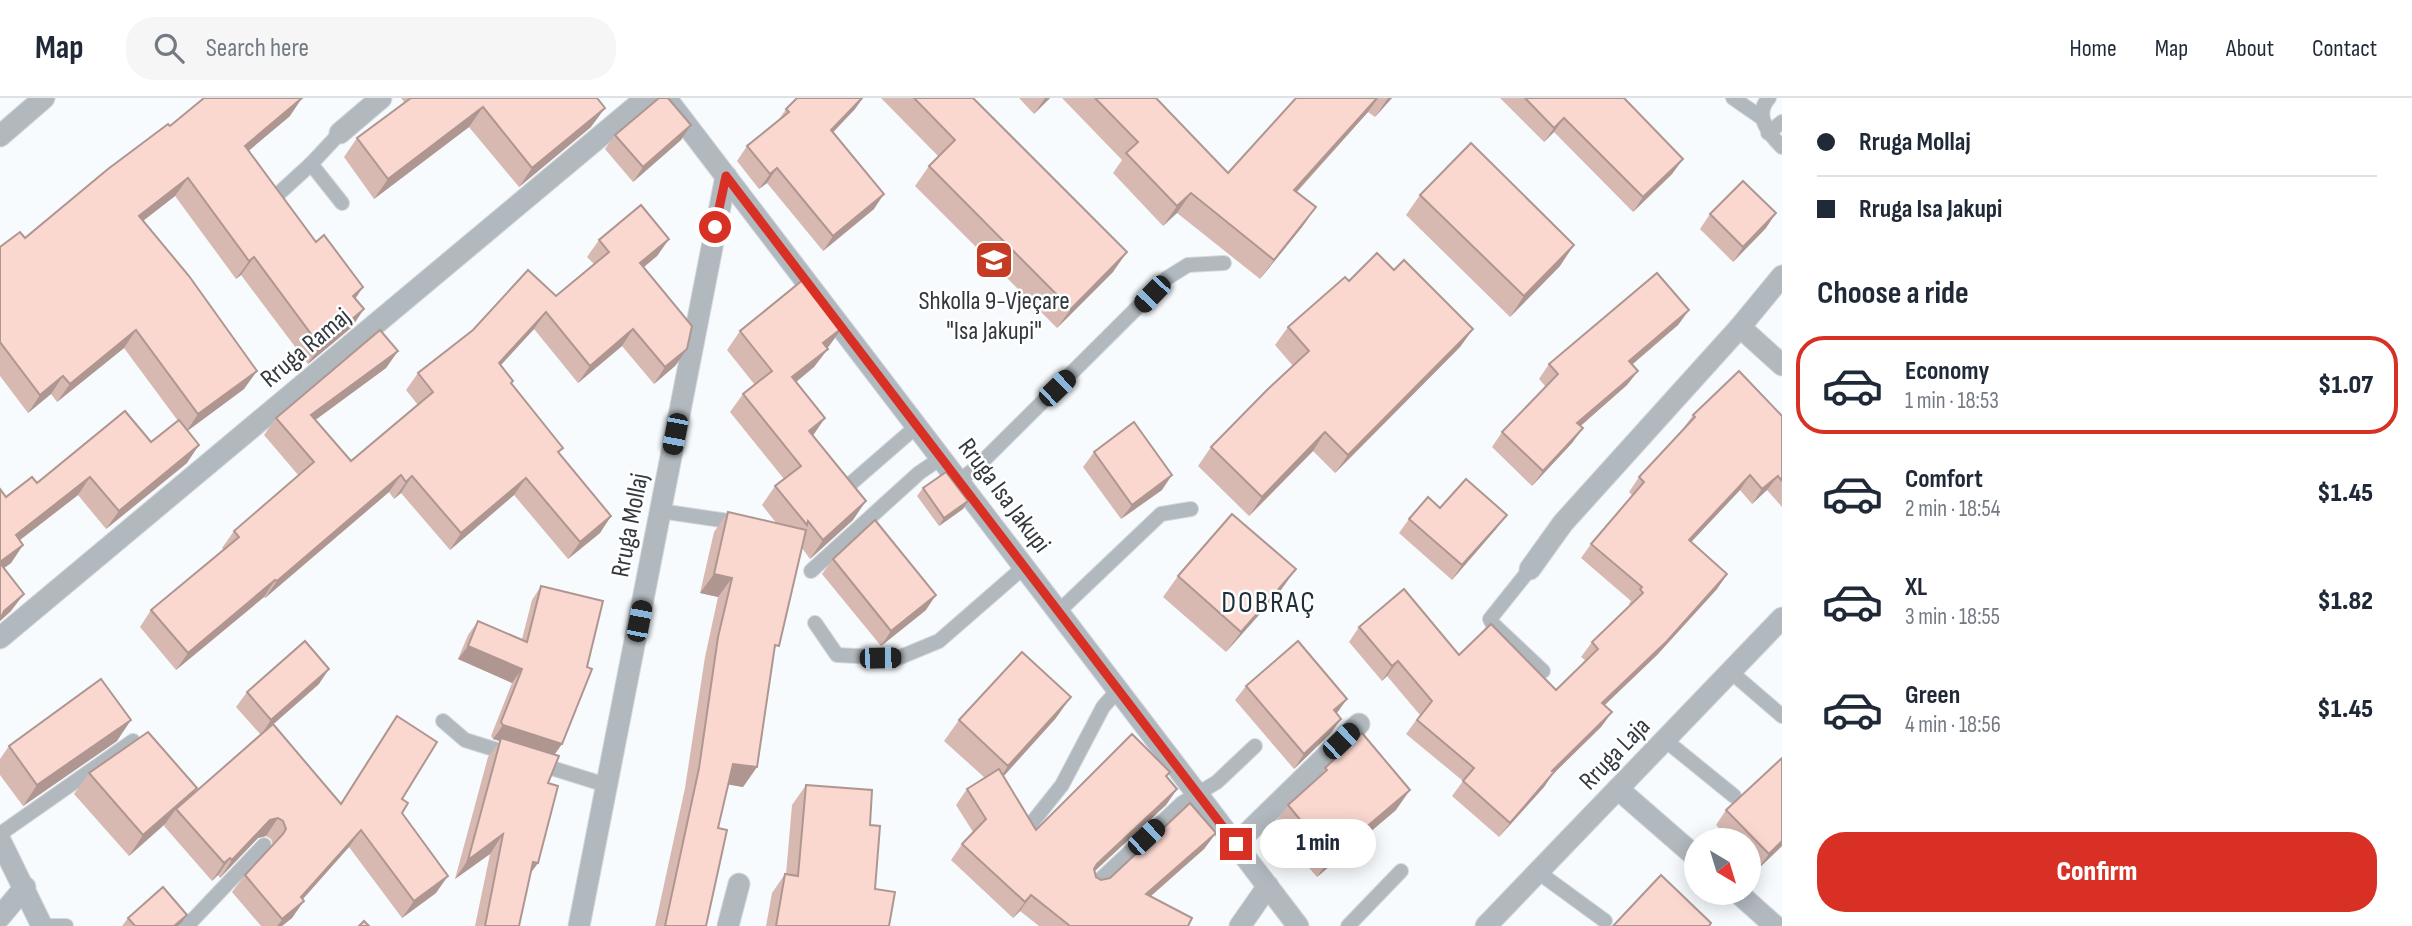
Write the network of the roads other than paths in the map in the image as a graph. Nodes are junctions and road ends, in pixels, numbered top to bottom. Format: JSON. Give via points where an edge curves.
{"nodes":[{"id":1,"x":44,"y":98,"type":"edge"},
{"id":2,"x":381,"y":98,"type":"edge"},
{"id":3,"x":646,"y":98,"type":"edge"},
{"id":4,"x":666,"y":98,"type":"edge"},
{"id":5,"x":1733,"y":98,"type":"edge"},
{"id":6,"x":1765,"y":107,"type":"edge"},
{"id":7,"x":1782,"y":122,"type":"edge"},
{"id":8,"x":340,"y":133,"type":"joint"},
{"id":9,"x":1768,"y":133,"type":"junction"},
{"id":10,"x":0,"y":136,"type":"edge"},
{"id":11,"x":1782,"y":148,"type":"edge"},
{"id":12,"x":311,"y":164,"type":"junction"},
{"id":13,"x":726,"y":176,"type":"junction"},
{"id":14,"x":275,"y":197,"type":"edge"},
{"id":15,"x":342,"y":202,"type":"dead end"},
{"id":16,"x":1224,"y":263,"type":"dead end"},
{"id":17,"x":1782,"y":276,"type":"edge"},
{"id":18,"x":1740,"y":327,"type":"junction"},
{"id":19,"x":1782,"y":365,"type":"edge"},
{"id":20,"x":917,"y":426,"type":"junction"},
{"id":21,"x":941,"y":458,"type":"junction"},
{"id":22,"x":959,"y":481,"type":"junction"},
{"id":23,"x":841,"y":492,"type":"edge"},
{"id":24,"x":1191,"y":509,"type":"dead end"},
{"id":25,"x":660,"y":511,"type":"junction"},
{"id":26,"x":760,"y":527,"type":"edge"},
{"id":27,"x":1024,"y":567,"type":"junction"},
{"id":28,"x":1530,"y":569,"type":"joint"},
{"id":29,"x":811,"y":571,"type":"dead end"},
{"id":30,"x":1058,"y":612,"type":"junction"},
{"id":31,"x":1782,"y":618,"type":"edge"},
{"id":32,"x":815,"y":623,"type":"dead end"},
{"id":33,"x":0,"y":638,"type":"edge"},
{"id":34,"x":1543,"y":671,"type":"dead end"},
{"id":35,"x":1731,"y":672,"type":"junction"},
{"id":36,"x":1118,"y":690,"type":"junction"},
{"id":37,"x":1782,"y":716,"type":"edge"},
{"id":38,"x":443,"y":722,"type":"dead end"},
{"id":39,"x":1359,"y":724,"type":"dead end"},
{"id":40,"x":1665,"y":740,"type":"junction"},
{"id":41,"x":134,"y":741,"type":"edge"},
{"id":42,"x":1255,"y":746,"type":"dead end"},
{"id":43,"x":606,"y":785,"type":"junction"},
{"id":44,"x":1618,"y":789,"type":"junction"},
{"id":45,"x":1198,"y":795,"type":"junction"},
{"id":46,"x":1734,"y":796,"type":"dead end"},
{"id":47,"x":1031,"y":824,"type":"edge"},
{"id":48,"x":0,"y":834,"type":"edge"},
{"id":49,"x":0,"y":840,"type":"edge"},
{"id":50,"x":1236,"y":844,"type":"junction"},
{"id":51,"x":264,"y":845,"type":"edge"},
{"id":52,"x":1684,"y":847,"type":"edge"},
{"id":53,"x":1401,"y":871,"type":"dead end"},
{"id":54,"x":1538,"y":872,"type":"junction"},
{"id":55,"x":739,"y":884,"type":"dead end"},
{"id":56,"x":1268,"y":886,"type":"junction"},
{"id":57,"x":25,"y":887,"type":"junction"},
{"id":58,"x":1092,"y":887,"type":"edge"},
{"id":59,"x":1752,"y":905,"type":"edge"},
{"id":60,"x":0,"y":917,"type":"edge"},
{"id":61,"x":1605,"y":921,"type":"dead end"},
{"id":62,"x":43,"y":926,"type":"edge"},
{"id":63,"x":66,"y":926,"type":"edge"},
{"id":64,"x":187,"y":926,"type":"edge"},
{"id":65,"x":579,"y":926,"type":"edge"},
{"id":66,"x":728,"y":926,"type":"edge"},
{"id":67,"x":1240,"y":926,"type":"edge"},
{"id":68,"x":1298,"y":926,"type":"edge"},
{"id":69,"x":1348,"y":926,"type":"edge"},
{"id":70,"x":1486,"y":926,"type":"edge"},
{"id":71,"x":1775,"y":926,"type":"edge"}],
"edges":[{"from":1,"to":10,"type":"street"},
{"from":2,"to":8,"type":"street"},
{"from":3,"to":33,"type":"street","name":"Rruga Ramaj"},
{"from":4,"to":13,"type":"street","name":"Rruga Isa Jakupi"},
{"from":5,"to":6,"type":"lane"},
{"from":6,"to":9,"type":"lane"},
{"from":7,"to":9,"type":"lane"},
{"from":8,"to":12,"type":"lane"},
{"from":9,"to":11,"type":"lane"},
{"from":12,"to":14,"type":"lane"},
{"from":12,"to":15,"type":"lane"},
{"from":13,"to":20,"type":"street","name":"Rruga Isa Jakupi"},
{"from":13,"to":25,"type":"street","name":"Rruga Mollaj"},
{"from":16,"to":22,"type":"lane","via":[[1188,265],[1167,278]]},
{"from":17,"to":18,"type":"street"},
{"from":18,"to":19,"type":"street"},
{"from":18,"to":28,"type":"street","via":[[1563,523]]},
{"from":20,"to":21,"type":"street","name":"Rruga Isa Jakupi"},
{"from":20,"to":23,"type":"lane"},
{"from":21,"to":22,"type":"street","name":"Rruga Isa Jakupi"},
{"from":21,"to":29,"type":"lane"},
{"from":22,"to":27,"type":"street","name":"Rruga Isa Jakupi"},
{"from":24,"to":30,"type":"lane","via":[[1161,514]]},
{"from":25,"to":26,"type":"lane"},
{"from":25,"to":43,"type":"street","name":"Rruga Mollaj"},
{"from":27,"to":30,"type":"street","name":"Rruga Isa Jakupi"},
{"from":27,"to":32,"type":"lane","via":[[939,640],[898,658],[836,656]]},
{"from":28,"to":34,"type":"lane","via":[[1490,619]]},
{"from":30,"to":36,"type":"street","name":"Rruga Isa Jakupi"},
{"from":31,"to":35,"type":"street","name":"Rruga Laja"},
{"from":35,"to":37,"type":"lane"},
{"from":35,"to":40,"type":"street","name":"Rruga Laja"},
{"from":36,"to":45,"type":"street","name":"Rruga Isa Jakupi"},
{"from":36,"to":47,"type":"lane","via":[[1103,707],[1062,786]]},
{"from":38,"to":43,"type":"lane","via":[[466,740]]},
{"from":39,"to":50,"type":"street"},
{"from":40,"to":44,"type":"street","name":"Rruga Laja"},
{"from":40,"to":46,"type":"lane"},
{"from":41,"to":48,"type":"lane"},
{"from":42,"to":45,"type":"lane"},
{"from":43,"to":65,"type":"street","name":"Rruga Mollaj"},
{"from":44,"to":52,"type":"street"},
{"from":44,"to":54,"type":"street","name":"Rruga Laja"},
{"from":45,"to":50,"type":"street","name":"Rruga Isa Jakupi"},
{"from":45,"to":58,"type":"lane","via":[[1182,803]]},
{"from":49,"to":57,"type":"street"},
{"from":50,"to":56,"type":"street","name":"Rruga Isa Jakupi"},
{"from":51,"to":64,"type":"lane"},
{"from":53,"to":69,"type":"lane"},
{"from":54,"to":61,"type":"lane"},
{"from":54,"to":70,"type":"street","name":"Rruga Laja"},
{"from":55,"to":66,"type":"street"},
{"from":56,"to":67,"type":"street"},
{"from":56,"to":68,"type":"street","name":"Rruga Isa Jakupi"},
{"from":57,"to":60,"type":"street"},
{"from":57,"to":62,"type":"street"},
{"from":59,"to":71,"type":"street"},
{"from":62,"to":63,"type":"lane"}]}
